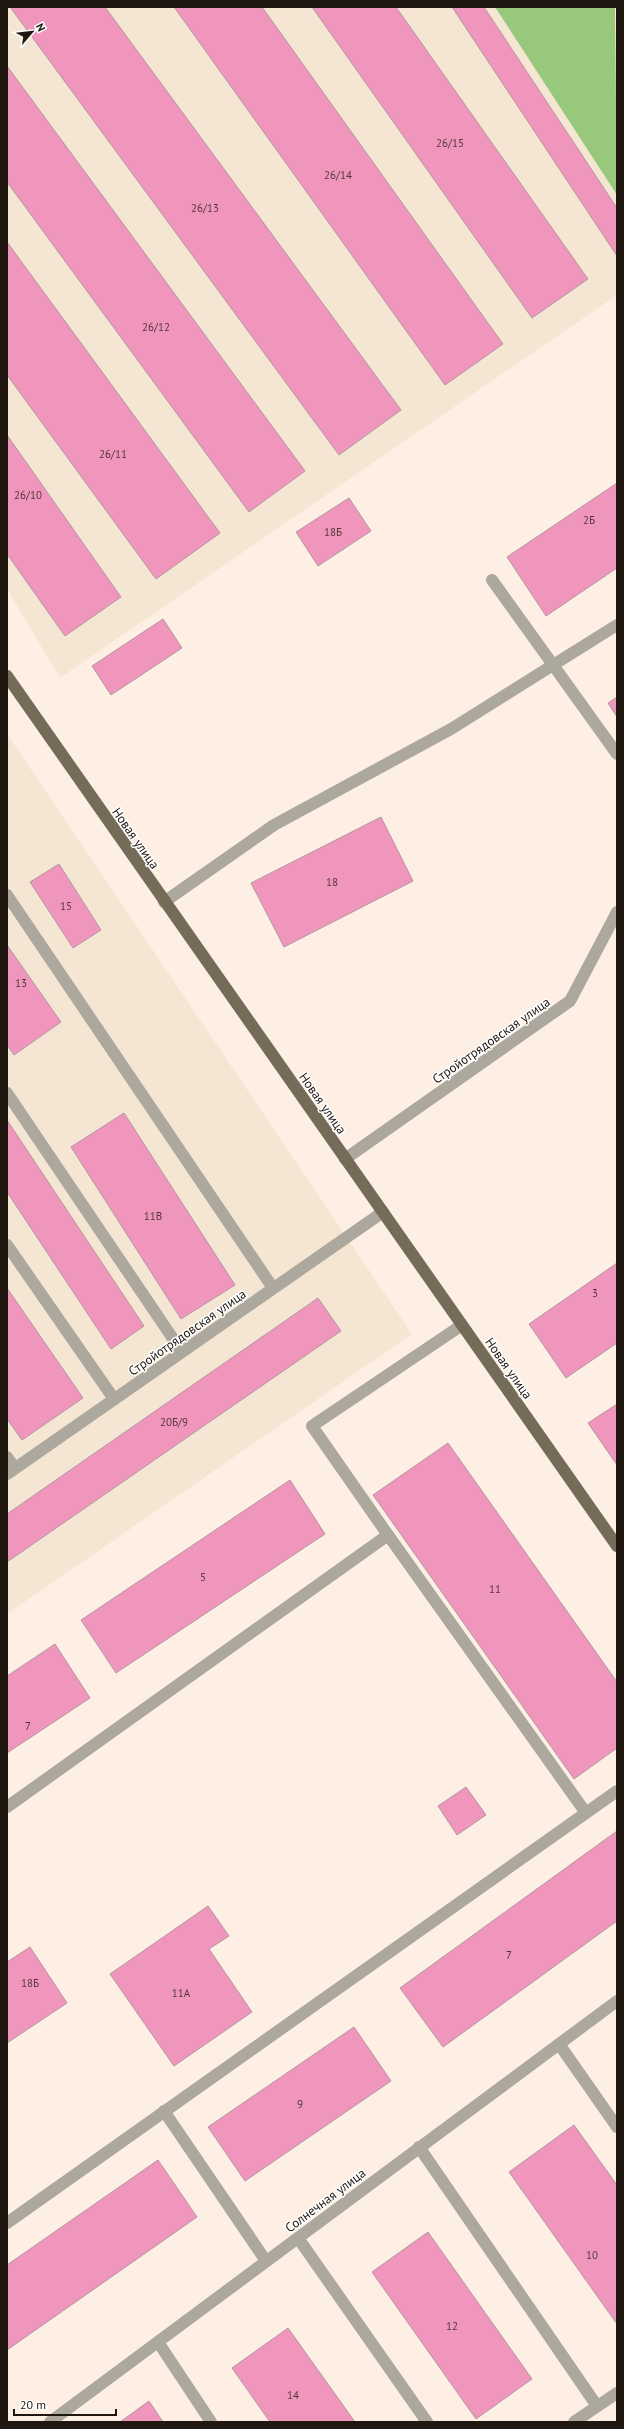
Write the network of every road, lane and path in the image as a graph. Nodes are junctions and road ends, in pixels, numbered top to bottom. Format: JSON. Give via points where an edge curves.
{"nodes":[{"id":1,"x":492,"y":580,"type":"dead end"},
{"id":2,"x":617,"y":625,"type":"edge"},
{"id":3,"x":554,"y":664,"type":"junction"},
{"id":4,"x":7,"y":676,"type":"edge"},
{"id":5,"x":617,"y":754,"type":"edge"},
{"id":6,"x":7,"y":895,"type":"edge"},
{"id":7,"x":164,"y":902,"type":"junction"},
{"id":8,"x":617,"y":912,"type":"edge"},
{"id":9,"x":7,"y":1093,"type":"edge"},
{"id":10,"x":346,"y":1159,"type":"junction"},
{"id":11,"x":383,"y":1212,"type":"junction"},
{"id":12,"x":7,"y":1245,"type":"edge"},
{"id":13,"x":273,"y":1288,"type":"junction"},
{"id":14,"x":462,"y":1325,"type":"junction"},
{"id":15,"x":182,"y":1352,"type":"junction"},
{"id":16,"x":114,"y":1399,"type":"junction"},
{"id":17,"x":7,"y":1457,"type":"edge"},
{"id":18,"x":11,"y":1471,"type":"edge"},
{"id":19,"x":388,"y":1534,"type":"junction"},
{"id":20,"x":617,"y":1546,"type":"edge"},
{"id":21,"x":617,"y":1791,"type":"edge"},
{"id":22,"x":7,"y":1807,"type":"edge"},
{"id":23,"x":586,"y":1813,"type":"junction"},
{"id":24,"x":617,"y":2001,"type":"edge"},
{"id":25,"x":559,"y":2044,"type":"junction"},
{"id":26,"x":164,"y":2111,"type":"junction"},
{"id":27,"x":617,"y":2127,"type":"edge"},
{"id":28,"x":419,"y":2147,"type":"junction"},
{"id":29,"x":7,"y":2223,"type":"edge"},
{"id":30,"x":298,"y":2238,"type":"junction"},
{"id":31,"x":266,"y":2261,"type":"junction"},
{"id":32,"x":158,"y":2342,"type":"junction"},
{"id":33,"x":617,"y":2393,"type":"edge"},
{"id":34,"x":597,"y":2406,"type":"junction"},
{"id":35,"x":50,"y":2422,"type":"edge"},
{"id":36,"x":212,"y":2422,"type":"edge"},
{"id":37,"x":427,"y":2422,"type":"edge"},
{"id":38,"x":574,"y":2422,"type":"edge"}],
"edges":[{"from":1,"to":3,"type":"street"},
{"from":2,"to":3,"type":"street"},
{"from":3,"to":5,"type":"street"},
{"from":3,"to":7,"type":"street","via":[[451,729],[274,824]]},
{"from":4,"to":7,"type":"main road","name":"Новая улица"},
{"from":6,"to":13,"type":"street"},
{"from":7,"to":10,"type":"main road","name":"Новая улица"},
{"from":8,"to":10,"type":"street","name":"Стройотрядовская улица","via":[[570,1001]]},
{"from":9,"to":15,"type":"street"},
{"from":10,"to":11,"type":"main road","name":"Новая улица"},
{"from":11,"to":13,"type":"street","name":"Стройотрядовская улица"},
{"from":11,"to":14,"type":"main road","name":"Новая улица"},
{"from":12,"to":16,"type":"street"},
{"from":13,"to":15,"type":"street","name":"Стройотрядовская улица"},
{"from":14,"to":19,"type":"street","via":[[312,1426]]},
{"from":14,"to":20,"type":"main road","name":"Новая улица"},
{"from":15,"to":16,"type":"street","name":"Стройотрядовская улица"},
{"from":16,"to":18,"type":"street","name":"Стройотрядовская улица"},
{"from":17,"to":18,"type":"street"},
{"from":19,"to":22,"type":"street"},
{"from":19,"to":23,"type":"street"},
{"from":21,"to":23,"type":"street"},
{"from":23,"to":26,"type":"street"},
{"from":24,"to":25,"type":"street","name":"Солнечная улица"},
{"from":25,"to":27,"type":"street"},
{"from":25,"to":28,"type":"street","name":"Солнечная улица"},
{"from":26,"to":29,"type":"street"},
{"from":26,"to":31,"type":"street"},
{"from":28,"to":30,"type":"street","name":"Солнечная улица"},
{"from":28,"to":34,"type":"street"},
{"from":30,"to":31,"type":"street","name":"Солнечная улица"},
{"from":30,"to":37,"type":"street"},
{"from":31,"to":32,"type":"street","name":"Солнечная улица"},
{"from":32,"to":35,"type":"street","name":"Солнечная улица"},
{"from":32,"to":36,"type":"street"},
{"from":33,"to":34,"type":"street"},
{"from":34,"to":38,"type":"street"}]}
